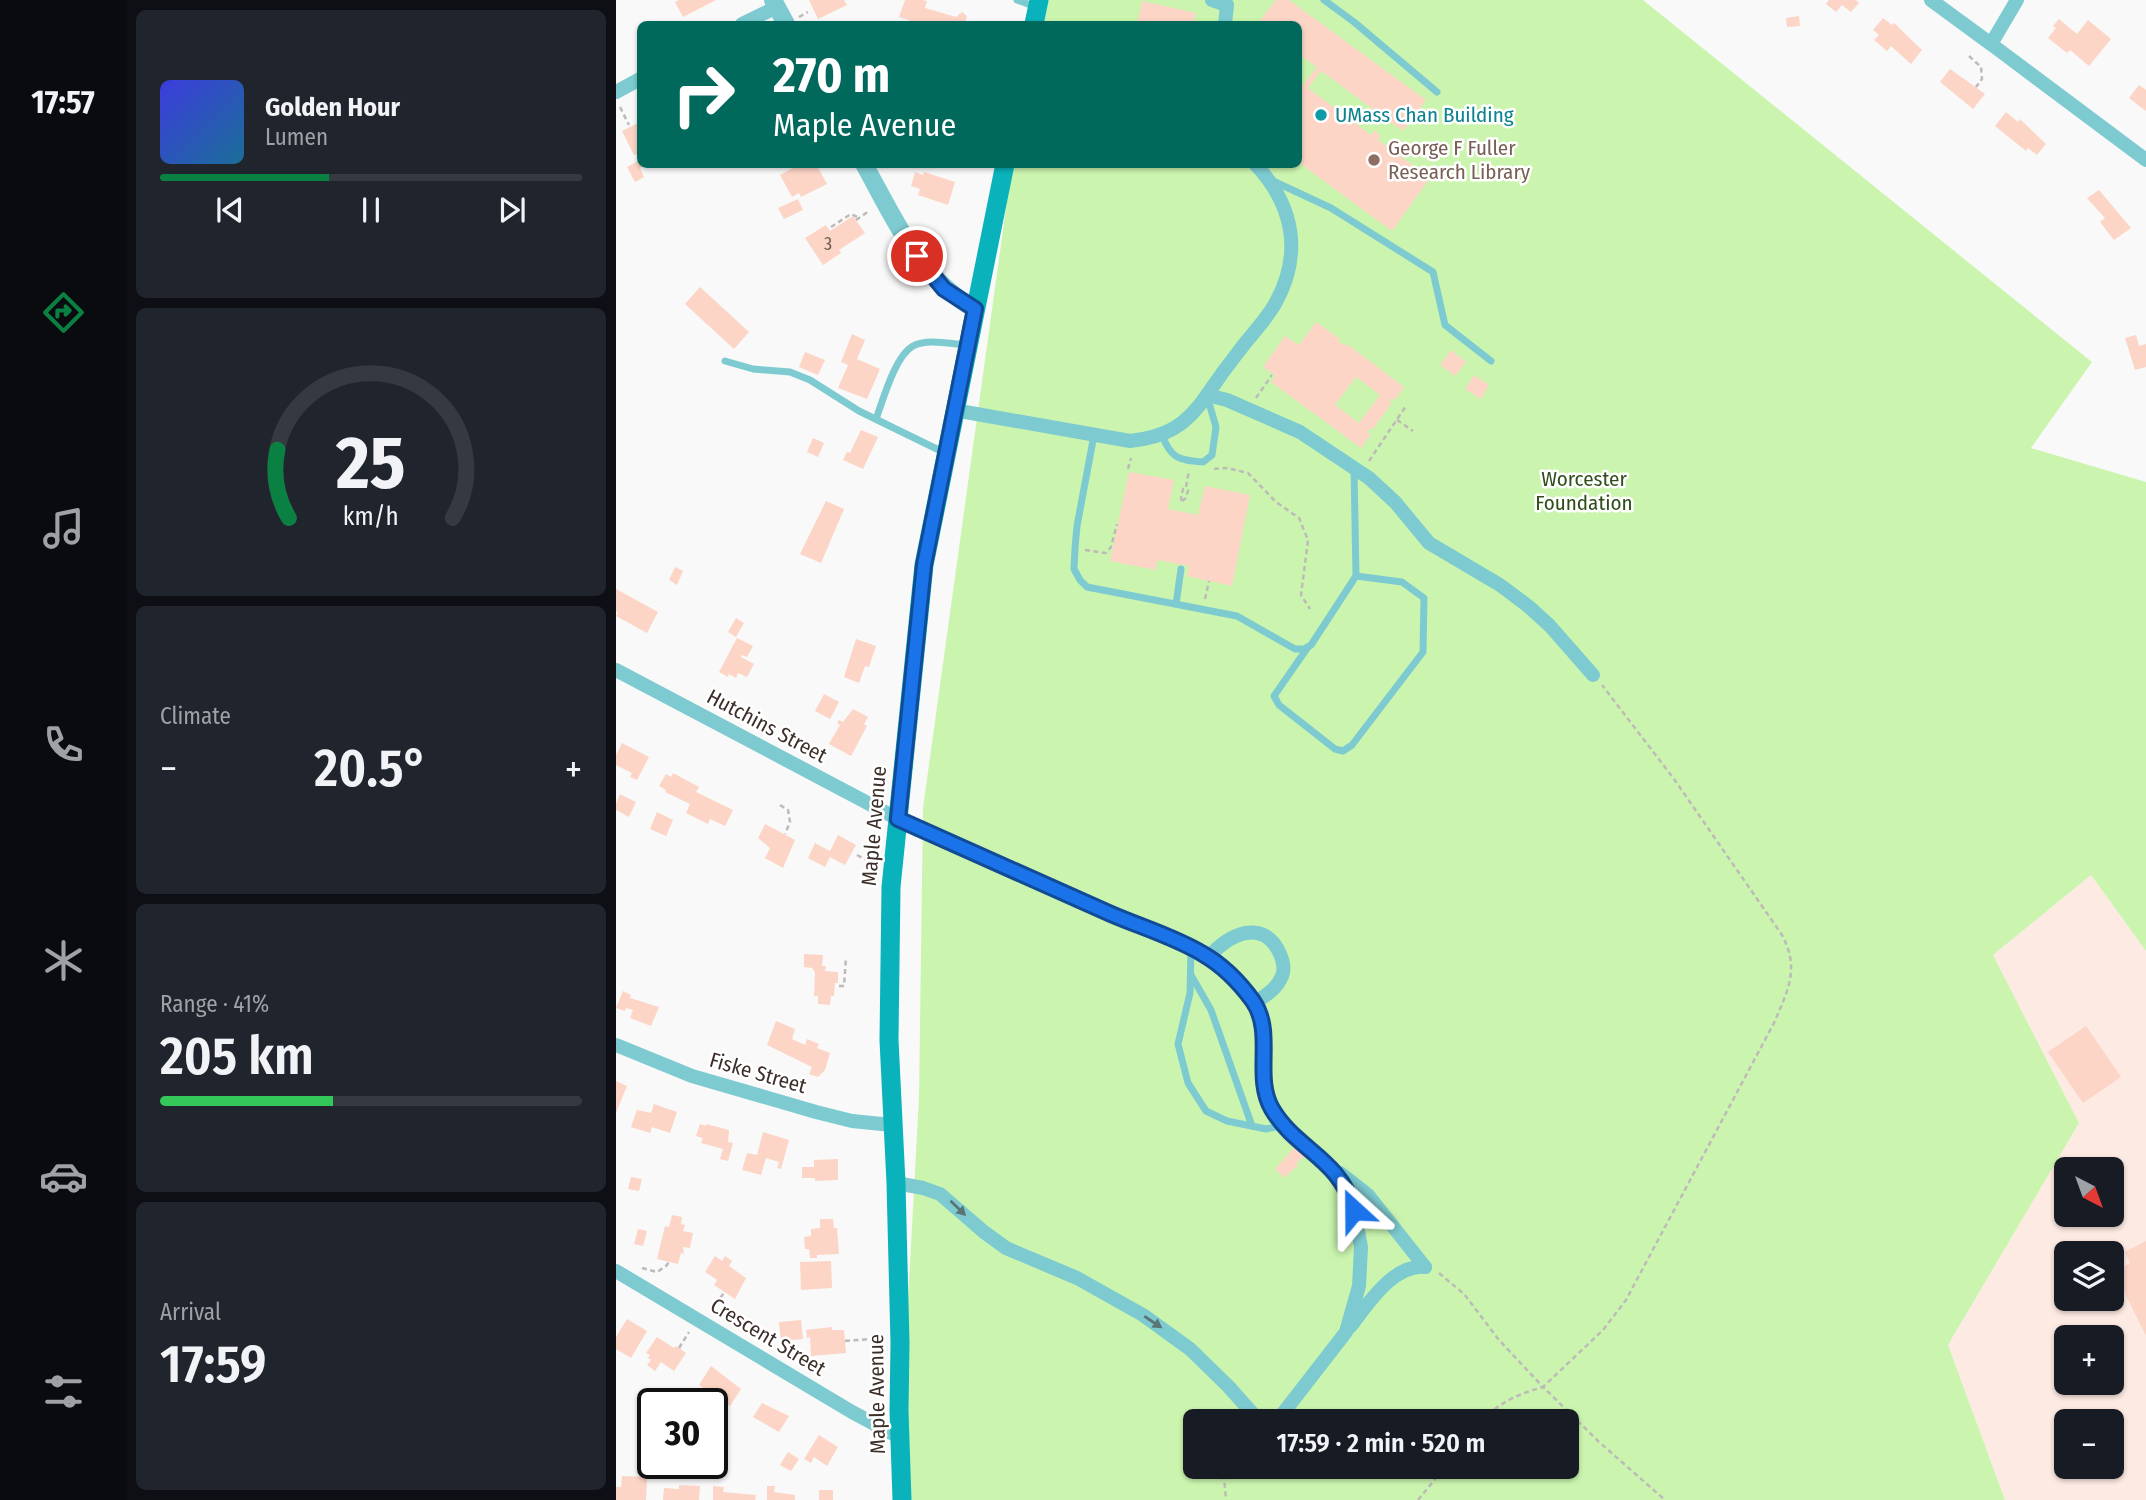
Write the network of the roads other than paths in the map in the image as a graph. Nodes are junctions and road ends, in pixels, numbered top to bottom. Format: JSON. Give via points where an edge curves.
{"nodes":[{"id":1,"x":1017,"y":0,"type":"edge"},
{"id":2,"x":1212,"y":0,"type":"edge"},
{"id":3,"x":1324,"y":0,"type":"edge"},
{"id":4,"x":1931,"y":0,"type":"edge"},
{"id":5,"x":2017,"y":0,"type":"edge"},
{"id":6,"x":1229,"y":2,"type":"edge"},
{"id":7,"x":775,"y":3,"type":"edge"},
{"id":8,"x":1036,"y":11,"type":"edge"},
{"id":9,"x":747,"y":21,"type":"edge"},
{"id":10,"x":784,"y":21,"type":"edge"},
{"id":11,"x":1226,"y":21,"type":"edge"},
{"id":12,"x":1992,"y":44,"type":"junction"},
{"id":13,"x":637,"y":81,"type":"edge"},
{"id":14,"x":1437,"y":92,"type":"dead end"},
{"id":15,"x":617,"y":98,"type":"edge"},
{"id":16,"x":2146,"y":160,"type":"edge"},
{"id":17,"x":866,"y":168,"type":"edge"},
{"id":18,"x":1004,"y":168,"type":"edge"},
{"id":19,"x":1259,"y":168,"type":"edge"},
{"id":20,"x":1268,"y":178,"type":"junction"},
{"id":21,"x":975,"y":309,"type":"junction"},
{"id":22,"x":968,"y":345,"type":"junction"},
{"id":23,"x":725,"y":361,"type":"dead end"},
{"id":24,"x":1491,"y":361,"type":"dead end"},
{"id":25,"x":1207,"y":395,"type":"junction"},
{"id":26,"x":954,"y":410,"type":"junction"},
{"id":27,"x":876,"y":419,"type":"junction"},
{"id":28,"x":1094,"y":435,"type":"junction"},
{"id":29,"x":1162,"y":435,"type":"junction"},
{"id":30,"x":946,"y":453,"type":"junction"},
{"id":31,"x":1354,"y":468,"type":"junction"},
{"id":32,"x":1181,"y":569,"type":"dead end"},
{"id":33,"x":1356,"y":576,"type":"junction"},
{"id":34,"x":1176,"y":604,"type":"junction"},
{"id":35,"x":1308,"y":646,"type":"junction"},
{"id":36,"x":616,"y":670,"type":"edge"},
{"id":37,"x":1593,"y":675,"type":"road end"},
{"id":38,"x":898,"y":819,"type":"junction"},
{"id":39,"x":1191,"y":947,"type":"junction"},
{"id":40,"x":1209,"y":957,"type":"junction"},
{"id":41,"x":1191,"y":973,"type":"junction"},
{"id":42,"x":1254,"y":1003,"type":"junction"},
{"id":43,"x":616,"y":1045,"type":"edge"},
{"id":44,"x":892,"y":1125,"type":"junction"},
{"id":45,"x":1285,"y":1125,"type":"junction"},
{"id":46,"x":1252,"y":1126,"type":"junction"},
{"id":47,"x":1331,"y":1167,"type":"junction"},
{"id":48,"x":896,"y":1183,"type":"junction"},
{"id":49,"x":616,"y":1271,"type":"edge"},
{"id":50,"x":1346,"y":1332,"type":"junction"},
{"id":51,"x":1248,"y":1409,"type":"edge"},
{"id":52,"x":1286,"y":1409,"type":"edge"},
{"id":53,"x":900,"y":1437,"type":"junction"},
{"id":54,"x":902,"y":1500,"type":"edge"}],
"edges":[{"from":1,"to":8,"type":"lane"},
{"from":2,"to":6,"type":"street"},
{"from":3,"to":14,"type":"lane"},
{"from":4,"to":12,"type":"street"},
{"from":5,"to":12,"type":"street"},
{"from":6,"to":11,"type":"street"},
{"from":7,"to":9,"type":"street"},
{"from":7,"to":10,"type":"street"},
{"from":12,"to":16,"type":"street"},
{"from":13,"to":15,"type":"street"},
{"from":17,"to":21,"type":"street","via":[[928,270],[948,292]]},
{"from":18,"to":21,"type":"main road","name":"Maple Avenue"},
{"from":19,"to":20,"type":"street"},
{"from":20,"to":24,"type":"lane","via":[[1331,208],[1433,272],[1445,325]]},
{"from":20,"to":25,"type":"street","via":[[1290,223],[1288,272],[1266,319]]},
{"from":21,"to":22,"type":"main road","name":"Maple Avenue"},
{"from":22,"to":26,"type":"main road","name":"Maple Avenue"},
{"from":22,"to":27,"type":"lane","via":[[913,346],[892,376]]},
{"from":23,"to":27,"type":"lane","via":[[790,372]]},
{"from":25,"to":29,"type":"street","via":[[1181,424]]},
{"from":25,"to":29,"type":"lane","via":[[1216,427],[1212,455],[1203,462],[1181,460],[1168,450]]},
{"from":25,"to":31,"type":"street","via":[[1300,432]]},
{"from":26,"to":28,"type":"street"},
{"from":26,"to":30,"type":"main road","name":"Maple Avenue"},
{"from":27,"to":30,"type":"lane"},
{"from":28,"to":29,"type":"street","via":[[1130,441]]},
{"from":28,"to":34,"type":"lane","via":[[1074,569],[1087,587]]},
{"from":30,"to":38,"type":"main road","name":"Maple Avenue","via":[[924,565]]},
{"from":31,"to":33,"type":"lane"},
{"from":31,"to":37,"type":"street","via":[[1393,499],[1429,543],[1500,585],[1535,612]]},
{"from":32,"to":34,"type":"lane"},
{"from":33,"to":35,"type":"lane"},
{"from":33,"to":35,"type":"lane","via":[[1402,582],[1424,598],[1423,652],[1343,751],[1279,705],[1275,696]]},
{"from":34,"to":35,"type":"lane","via":[[1237,616],[1295,649]]},
{"from":36,"to":38,"type":"street","name":"Hutchins Street"},
{"from":38,"to":39,"type":"street","name":"Hutchins Street"},
{"from":38,"to":44,"type":"main road","name":"Maple Avenue","via":[[890,919]]},
{"from":39,"to":40,"type":"street","name":"Hutchins Street"},
{"from":39,"to":41,"type":"lane"},
{"from":40,"to":42,"type":"street","name":"Hutchins Street"},
{"from":40,"to":42,"type":"street","via":[[1221,944],[1243,933],[1259,933],[1271,941],[1284,971],[1274,989]]},
{"from":41,"to":46,"type":"lane","via":[[1211,1010]]},
{"from":41,"to":46,"type":"lane","via":[[1178,1044],[1188,1083],[1206,1111]]},
{"from":42,"to":45,"type":"street","via":[[1263,1027],[1266,1092]]},
{"from":43,"to":44,"type":"street","name":"Fiske Street","via":[[692,1076],[816,1112]]},
{"from":44,"to":48,"type":"main road","name":"Maple Avenue"},
{"from":45,"to":46,"type":"lane"},
{"from":45,"to":47,"type":"street"},
{"from":47,"to":50,"type":"street","via":[[1350,1196],[1361,1247],[1359,1286]]},
{"from":47,"to":50,"type":"street","via":[[1368,1195],[1425,1267],[1404,1270],[1391,1279]]},
{"from":48,"to":51,"type":"street","one_way":true,"via":[[940,1194],[1006,1248],[1083,1281],[1143,1315],[1190,1349]]},
{"from":48,"to":53,"type":"main road","name":"Maple Avenue"},
{"from":49,"to":53,"type":"street","name":"Crescent Street","via":[[697,1327]]},
{"from":50,"to":52,"type":"street"},
{"from":53,"to":54,"type":"main road","name":"Maple Avenue"}]}
